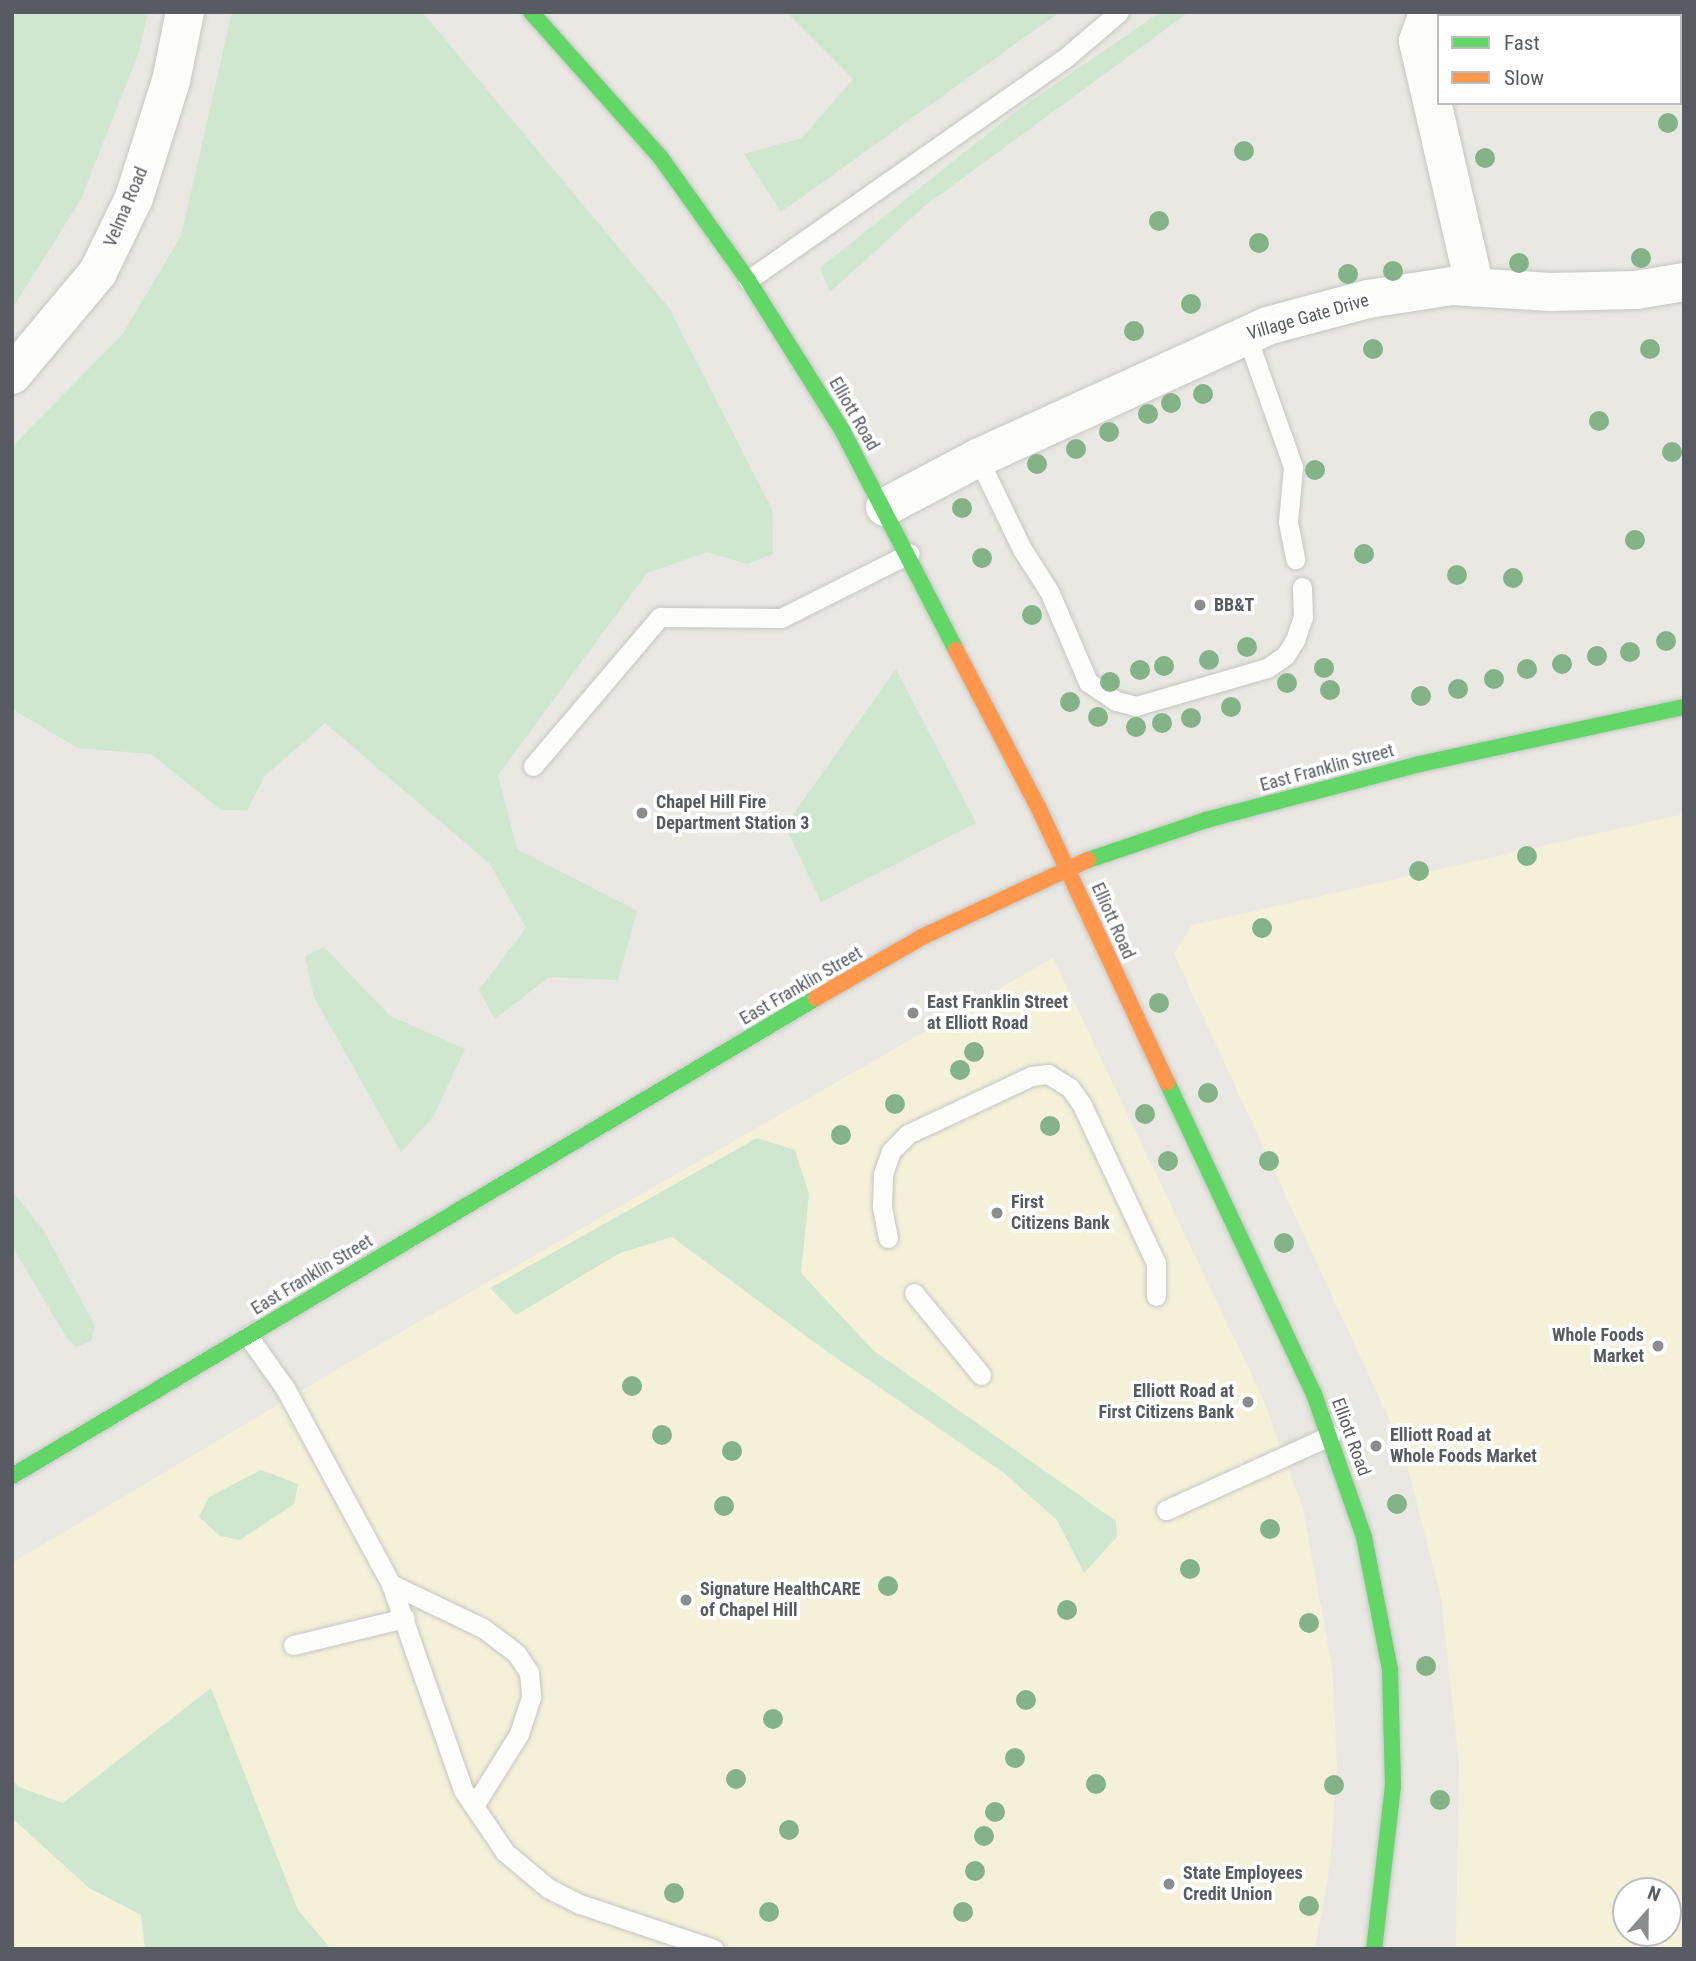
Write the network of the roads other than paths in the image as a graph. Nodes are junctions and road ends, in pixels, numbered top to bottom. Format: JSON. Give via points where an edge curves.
{"nodes":[{"id":1,"x":185,"y":12,"type":"edge"},
{"id":2,"x":531,"y":12,"type":"edge"},
{"id":3,"x":1119,"y":12,"type":"edge"},
{"id":4,"x":1439,"y":12,"type":"edge"},
{"id":5,"x":748,"y":281,"type":"junction"},
{"id":6,"x":1684,"y":282,"type":"edge"},
{"id":7,"x":1475,"y":287,"type":"junction"},
{"id":8,"x":1246,"y":334,"type":"junction"},
{"id":9,"x":12,"y":374,"type":"edge"},
{"id":10,"x":978,"y":458,"type":"junction"},
{"id":11,"x":885,"y":507,"type":"junction"},
{"id":12,"x":910,"y":553,"type":"junction"},
{"id":13,"x":1296,"y":559,"type":"dead end"},
{"id":14,"x":1302,"y":587,"type":"dead end"},
{"id":15,"x":1684,"y":707,"type":"edge"},
{"id":16,"x":533,"y":766,"type":"dead end"},
{"id":17,"x":1067,"y":867,"type":"junction"},
{"id":18,"x":888,"y":1238,"type":"dead end"},
{"id":19,"x":914,"y":1293,"type":"dead end"},
{"id":20,"x":1156,"y":1296,"type":"dead end"},
{"id":21,"x":248,"y":1336,"type":"junction"},
{"id":22,"x":981,"y":1375,"type":"dead end"},
{"id":23,"x":1331,"y":1435,"type":"junction"},
{"id":24,"x":12,"y":1476,"type":"edge"},
{"id":25,"x":1166,"y":1510,"type":"dead end"},
{"id":26,"x":391,"y":1584,"type":"junction"},
{"id":27,"x":405,"y":1618,"type":"junction"},
{"id":28,"x":293,"y":1645,"type":"dead end"},
{"id":29,"x":474,"y":1806,"type":"junction"},
{"id":30,"x":714,"y":1949,"type":"edge"},
{"id":31,"x":1374,"y":1949,"type":"edge"}],
"edges":[{"from":1,"to":9,"type":"street","name":"Velma Road","via":[[171,80],[134,198],[98,272]]},
{"from":2,"to":5,"type":"street","name":"Elliott Road","via":[[661,158]]},
{"from":3,"to":5,"type":"lane","via":[[1064,59]]},
{"from":4,"to":7,"type":"street","via":[[1426,19],[1418,41]]},
{"from":5,"to":11,"type":"street","name":"Elliott Road","via":[[828,406]]},
{"from":6,"to":7,"type":"street","name":"Village Gate Drive","via":[[1636,290],[1551,292]]},
{"from":7,"to":8,"type":"street","name":"Village Gate Drive","via":[[1452,286],[1368,299]]},
{"from":8,"to":10,"type":"street","name":"Village Gate Drive"},
{"from":8,"to":13,"type":"lane","via":[[1293,467],[1288,523]]},
{"from":10,"to":11,"type":"street","name":"Village Gate Drive"},
{"from":10,"to":14,"type":"lane","via":[[1022,549],[1049,592],[1088,682],[1116,701],[1136,706],[1266,668],[1285,656],[1303,617]]},
{"from":11,"to":12,"type":"street","name":"Elliott Road"},
{"from":12,"to":16,"type":"lane","via":[[781,618],[660,617]]},
{"from":12,"to":17,"type":"street","name":"Elliott Road"},
{"from":15,"to":17,"type":"street","name":"East Franklin Street","via":[[1326,788],[1206,820]]},
{"from":17,"to":21,"type":"street","name":"East Franklin Street","via":[[910,944]]},
{"from":17,"to":23,"type":"street","name":"Elliott Road"},
{"from":18,"to":20,"type":"lane","via":[[883,1174],[891,1151],[908,1134],[1031,1076],[1048,1074],[1070,1088],[1082,1103],[1156,1263]]},
{"from":19,"to":22,"type":"lane"},
{"from":21,"to":24,"type":"street","name":"East Franklin Street"},
{"from":21,"to":26,"type":"lane","via":[[285,1388]]},
{"from":23,"to":25,"type":"lane"},
{"from":23,"to":31,"type":"street","name":"Elliott Road","via":[[1364,1536],[1390,1670],[1393,1786]]},
{"from":26,"to":27,"type":"lane"},
{"from":26,"to":29,"type":"lane","via":[[483,1628],[516,1653],[529,1672],[531,1697],[519,1734]]},
{"from":27,"to":28,"type":"lane"},
{"from":27,"to":29,"type":"lane","via":[[436,1724]]},
{"from":29,"to":30,"type":"lane","via":[[505,1852],[548,1888],[580,1904]]}]}
